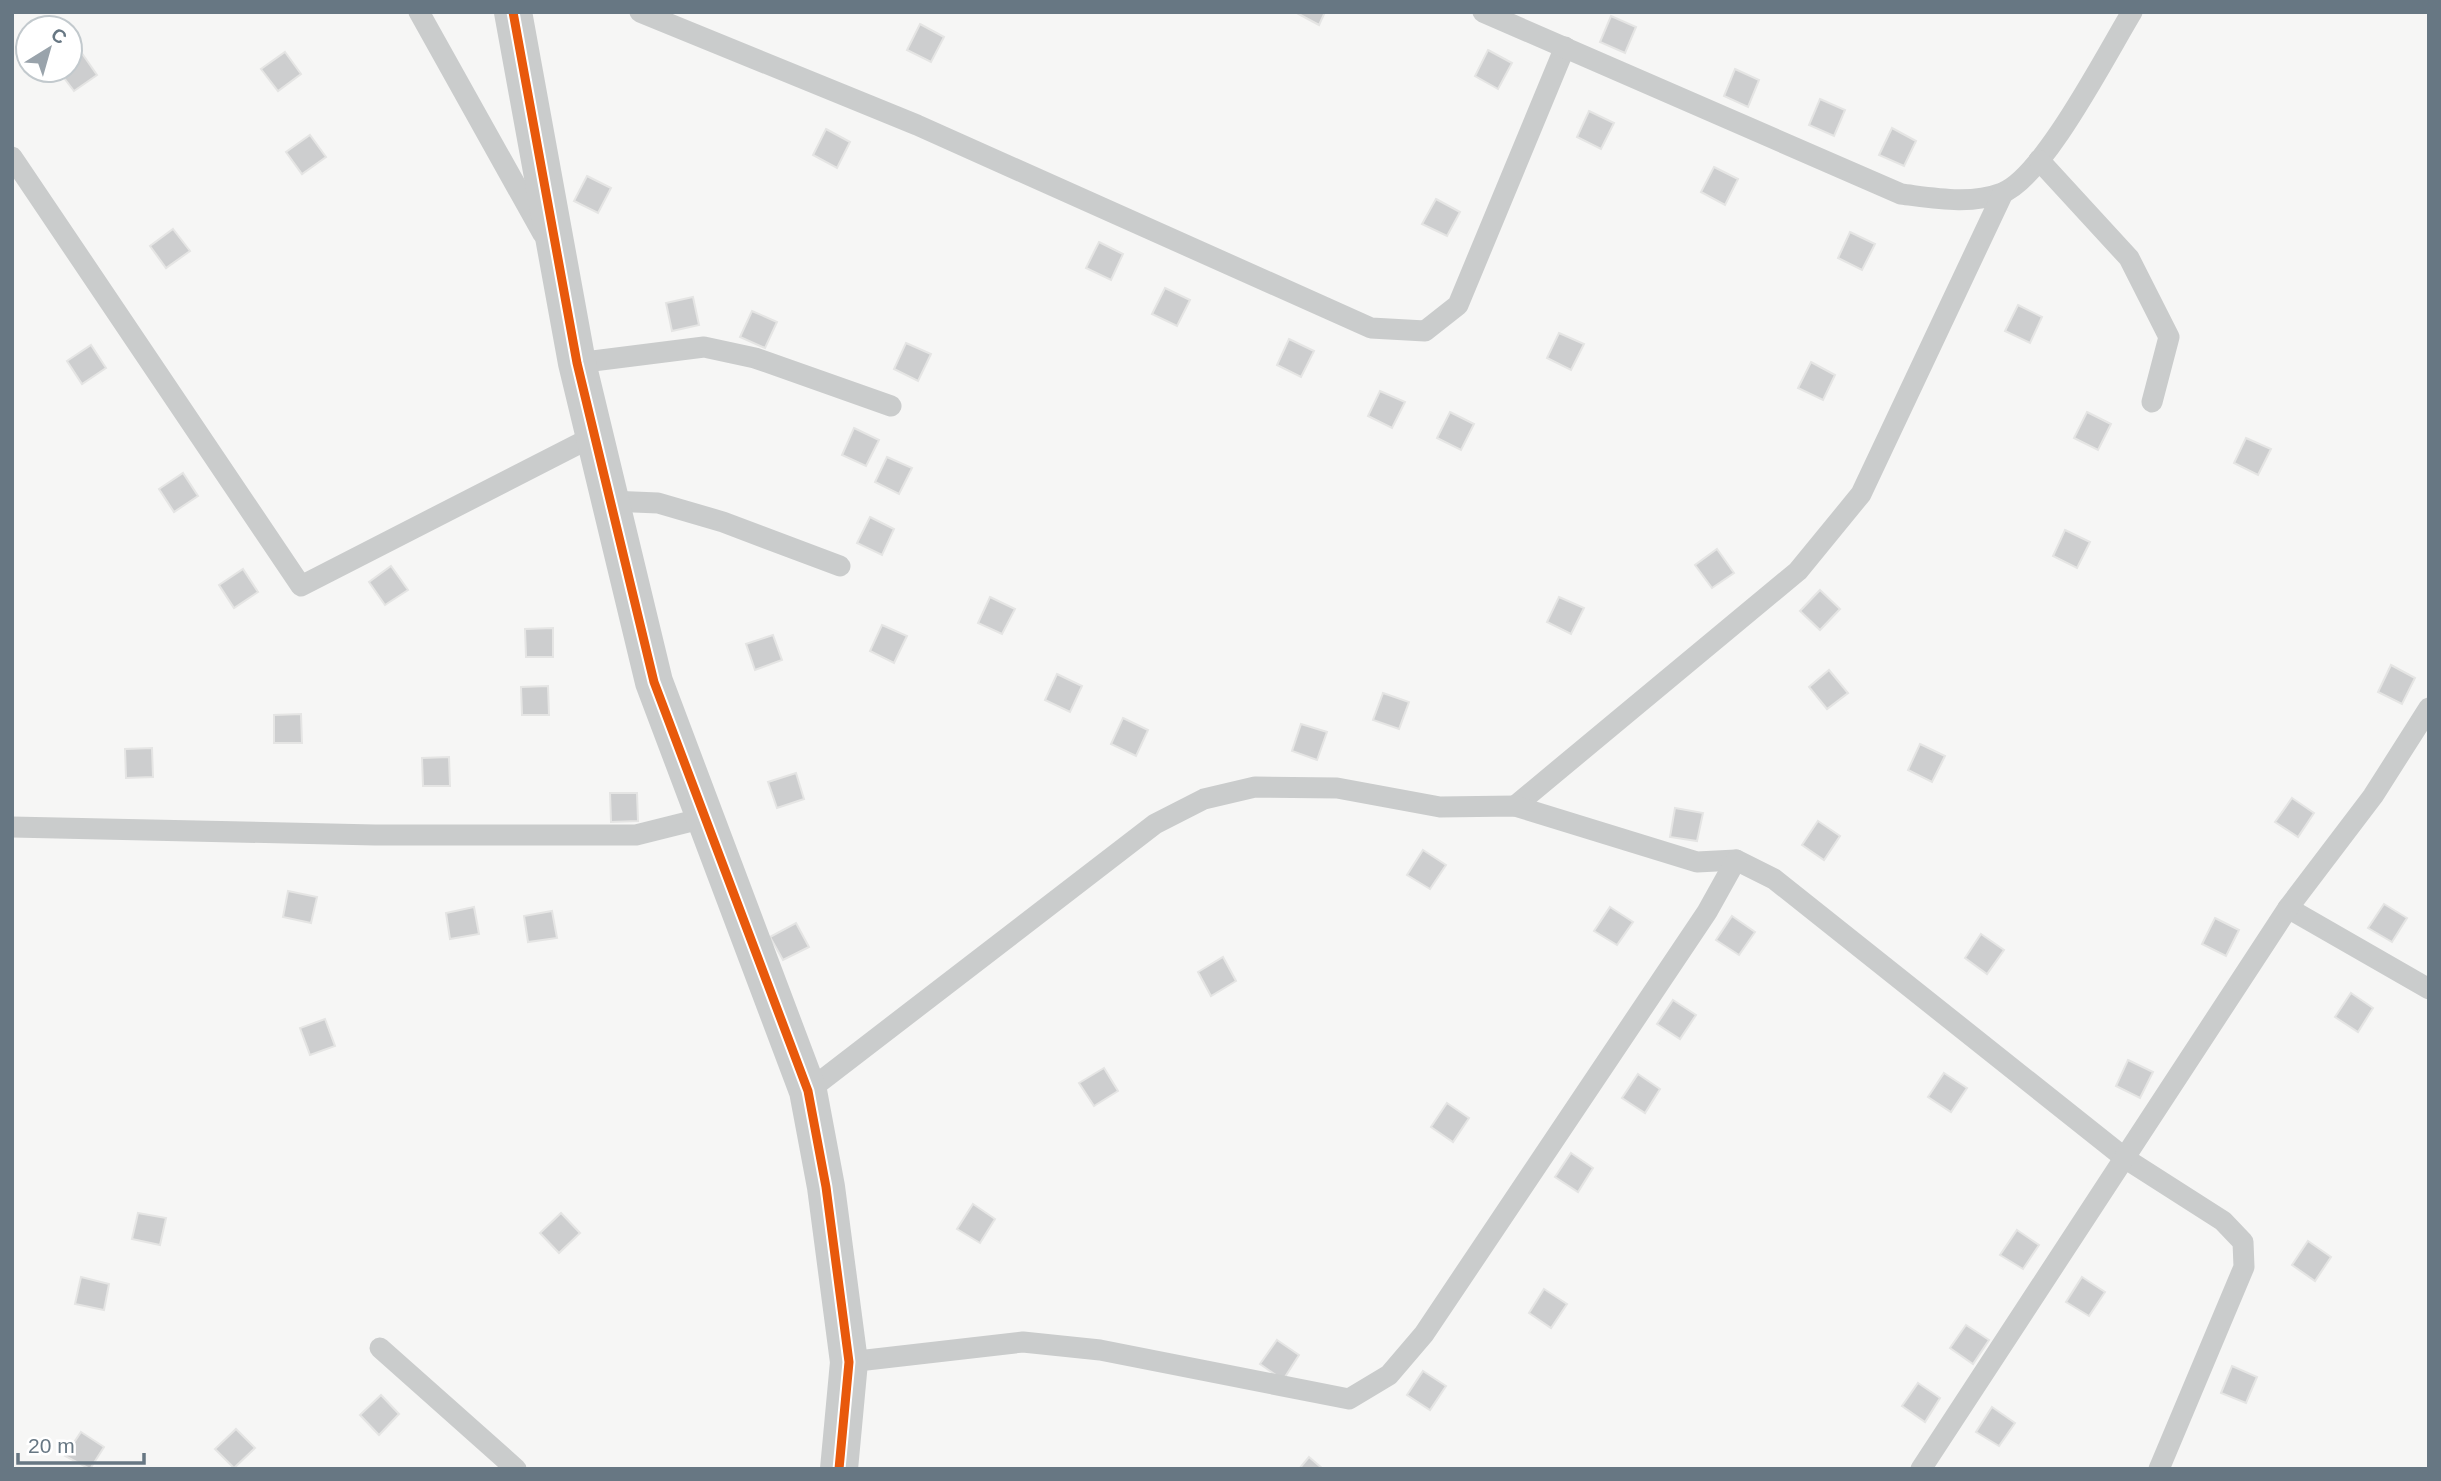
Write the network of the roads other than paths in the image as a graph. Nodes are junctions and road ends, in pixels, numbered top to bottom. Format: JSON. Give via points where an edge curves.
{"nodes":[{"id":1,"x":419,"y":12,"type":"edge"},
{"id":2,"x":513,"y":12,"type":"edge"},
{"id":3,"x":640,"y":12,"type":"edge"},
{"id":4,"x":1483,"y":12,"type":"edge"},
{"id":5,"x":2132,"y":12,"type":"edge"},
{"id":6,"x":1564,"y":47,"type":"junction"},
{"id":7,"x":12,"y":157,"type":"edge"},
{"id":8,"x":2039,"y":160,"type":"junction"},
{"id":9,"x":2003,"y":193,"type":"junction"},
{"id":10,"x":559,"y":263,"type":"junction"},
{"id":11,"x":577,"y":363,"type":"junction"},
{"id":12,"x":2152,"y":402,"type":"dead end"},
{"id":13,"x":891,"y":406,"type":"dead end"},
{"id":14,"x":594,"y":436,"type":"junction"},
{"id":15,"x":610,"y":501,"type":"junction"},
{"id":16,"x":841,"y":566,"type":"dead end"},
{"id":17,"x":2429,"y":708,"type":"edge"},
{"id":18,"x":1515,"y":806,"type":"junction"},
{"id":19,"x":704,"y":817,"type":"junction"},
{"id":20,"x":12,"y":827,"type":"edge"},
{"id":21,"x":1737,"y":860,"type":"junction"},
{"id":22,"x":2288,"y":908,"type":"junction"},
{"id":23,"x":2429,"y":989,"type":"edge"},
{"id":24,"x":808,"y":1091,"type":"junction"},
{"id":25,"x":2126,"y":1159,"type":"junction"},
{"id":26,"x":380,"y":1348,"type":"dead end"},
{"id":27,"x":849,"y":1362,"type":"junction"},
{"id":28,"x":516,"y":1469,"type":"edge"},
{"id":29,"x":839,"y":1469,"type":"edge"},
{"id":30,"x":1921,"y":1469,"type":"edge"},
{"id":31,"x":2159,"y":1469,"type":"edge"}],
"edges":[{"from":1,"to":10,"type":"lane"},
{"from":2,"to":10,"type":"street"},
{"from":3,"to":6,"type":"lane","via":[[917,125],[1371,328],[1425,331],[1458,305]]},
{"from":4,"to":6,"type":"lane"},
{"from":5,"to":8,"type":"lane"},
{"from":6,"to":9,"type":"lane","via":[[1901,194],[1956,201]]},
{"from":7,"to":14,"type":"lane","via":[[301,586]]},
{"from":8,"to":9,"type":"lane","via":[[2028,175]]},
{"from":8,"to":12,"type":"lane","via":[[2129,258],[2169,337]]},
{"from":9,"to":18,"type":"lane","via":[[1861,494],[1833,530],[1798,571]]},
{"from":10,"to":11,"type":"street"},
{"from":11,"to":13,"type":"lane","via":[[704,347],[755,358]]},
{"from":11,"to":14,"type":"street"},
{"from":14,"to":15,"type":"street"},
{"from":15,"to":16,"type":"lane","via":[[658,503]]},
{"from":15,"to":19,"type":"street","via":[[653,682]]},
{"from":17,"to":22,"type":"lane","via":[[2373,796]]},
{"from":18,"to":21,"type":"lane","via":[[1698,862]]},
{"from":18,"to":24,"type":"lane","via":[[1440,807],[1337,788],[1255,787],[1204,799],[1155,824]]},
{"from":19,"to":20,"type":"lane","via":[[636,835]]},
{"from":19,"to":24,"type":"street"},
{"from":21,"to":25,"type":"lane","via":[[1774,879]]},
{"from":21,"to":27,"type":"lane","via":[[1707,912],[1424,1334],[1389,1375],[1349,1399],[1100,1350],[1023,1342]]},
{"from":22,"to":23,"type":"lane"},
{"from":22,"to":25,"type":"lane"},
{"from":24,"to":27,"type":"street"},
{"from":25,"to":30,"type":"lane"},
{"from":25,"to":31,"type":"lane","via":[[2223,1221],[2243,1242],[2244,1267]]},
{"from":26,"to":28,"type":"lane"},
{"from":27,"to":29,"type":"street"}]}
